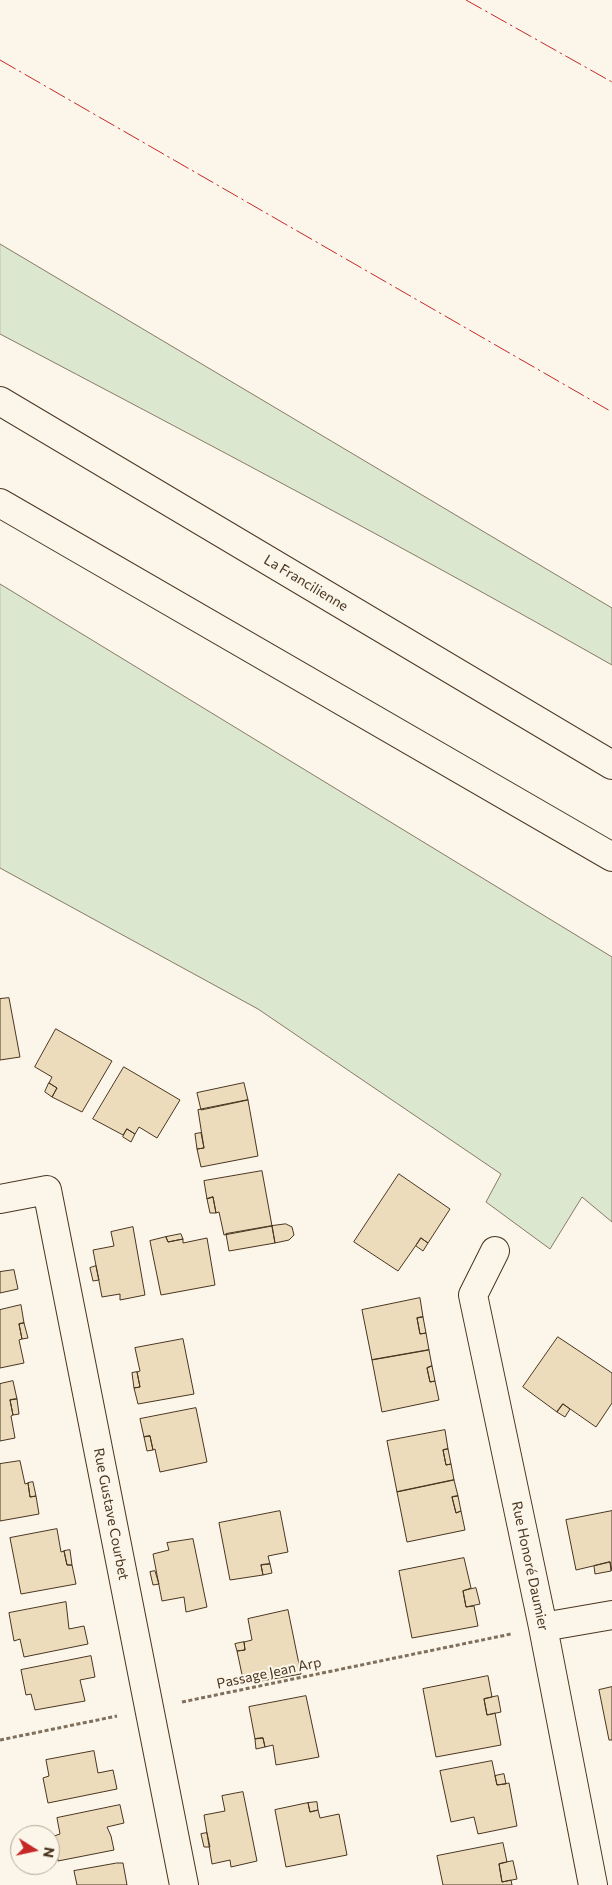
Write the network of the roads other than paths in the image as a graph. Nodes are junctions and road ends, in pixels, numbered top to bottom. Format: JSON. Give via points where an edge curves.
{"nodes":[{"id":1,"x":0,"y":401,"type":"edge"},
{"id":2,"x":0,"y":503,"type":"edge"},
{"id":3,"x":612,"y":765,"type":"edge"},
{"id":4,"x":612,"y":858,"type":"edge"},
{"id":5,"x":0,"y":1199,"type":"edge"},
{"id":6,"x":495,"y":1252,"type":"dead end"},
{"id":7,"x":612,"y":1615,"type":"edge"},
{"id":8,"x":543,"y":1628,"type":"junction"},
{"id":9,"x":184,"y":1885,"type":"edge"},
{"id":10,"x":593,"y":1885,"type":"edge"}],
"edges":[{"from":1,"to":3,"type":"main road","name":"La Francilienne"},
{"from":2,"to":4,"type":"main road"},
{"from":5,"to":9,"type":"main road","name":"Rue Gustave Courbet","via":[[47,1190]]},
{"from":6,"to":8,"type":"main road","name":"Rue Honoré Daumier","via":[[473,1295]]},
{"from":7,"to":8,"type":"main road"},
{"from":8,"to":10,"type":"main road","name":"Rue Honoré Daumier"}]}
